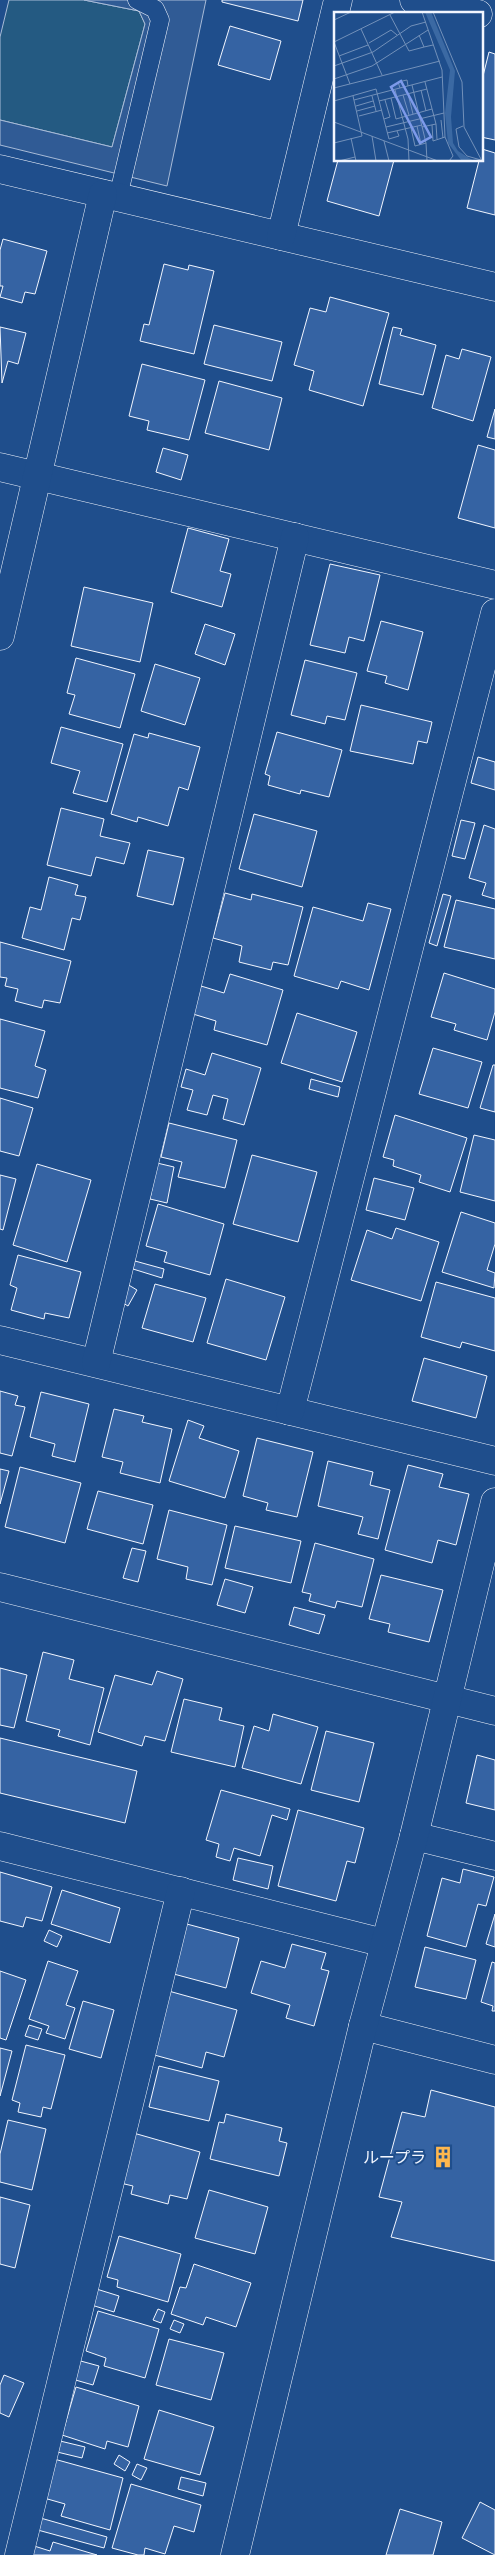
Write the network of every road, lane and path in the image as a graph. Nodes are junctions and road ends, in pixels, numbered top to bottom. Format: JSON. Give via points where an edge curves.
{"nodes":[{"id":1,"x":137,"y":0,"type":"edge"},
{"id":2,"x":414,"y":0,"type":"edge"},
{"id":3,"x":471,"y":12,"type":"edge"},
{"id":4,"x":482,"y":14,"type":"edge"},
{"id":5,"x":334,"y":17,"type":"edge"},
{"id":6,"x":495,"y":17,"type":"edge"},
{"id":7,"x":0,"y":169,"type":"edge"},
{"id":8,"x":110,"y":195,"type":"junction"},
{"id":9,"x":281,"y":236,"type":"junction"},
{"id":10,"x":495,"y":287,"type":"edge"},
{"id":11,"x":0,"y":467,"type":"edge"},
{"id":12,"x":37,"y":476,"type":"junction"},
{"id":13,"x":295,"y":537,"type":"junction"},
{"id":14,"x":495,"y":585,"type":"edge"},
{"id":15,"x":495,"y":614,"type":"edge"},
{"id":16,"x":0,"y":636,"type":"edge"},
{"id":17,"x":0,"y":1340,"type":"edge"},
{"id":18,"x":96,"y":1363,"type":"junction"},
{"id":19,"x":290,"y":1411,"type":"junction"},
{"id":20,"x":495,"y":1461,"type":"edge"},
{"id":21,"x":495,"y":1502,"type":"edge"},
{"id":22,"x":0,"y":1587,"type":"edge"},
{"id":23,"x":446,"y":1699,"type":"junction"},
{"id":24,"x":495,"y":1711,"type":"edge"},
{"id":25,"x":414,"y":1836,"type":"junction"},
{"id":26,"x":0,"y":1846,"type":"edge"},
{"id":27,"x":495,"y":1856,"type":"edge"},
{"id":28,"x":181,"y":1891,"type":"junction"},
{"id":29,"x":384,"y":1943,"type":"junction"},
{"id":30,"x":363,"y":2026,"type":"junction"},
{"id":31,"x":495,"y":2060,"type":"edge"},
{"id":32,"x":19,"y":2555,"type":"edge"},
{"id":33,"x":235,"y":2555,"type":"edge"}],
"edges":[{"from":1,"to":8,"type":"lane","via":[[154,9],[160,20]]},
{"from":2,"to":3,"type":"street"},
{"from":4,"to":6,"type":"street"},
{"from":5,"to":9,"type":"street"},
{"from":7,"to":8,"type":"street"},
{"from":8,"to":9,"type":"street"},
{"from":8,"to":12,"type":"street"},
{"from":9,"to":10,"type":"street"},
{"from":11,"to":12,"type":"street"},
{"from":12,"to":13,"type":"street"},
{"from":12,"to":16,"type":"street"},
{"from":13,"to":14,"type":"street"},
{"from":13,"to":18,"type":"street"},
{"from":15,"to":19,"type":"street"},
{"from":17,"to":18,"type":"street"},
{"from":18,"to":19,"type":"street"},
{"from":19,"to":20,"type":"street"},
{"from":21,"to":23,"type":"street"},
{"from":22,"to":23,"type":"street"},
{"from":23,"to":24,"type":"street"},
{"from":23,"to":25,"type":"street"},
{"from":25,"to":27,"type":"street"},
{"from":25,"to":29,"type":"street"},
{"from":26,"to":28,"type":"street"},
{"from":28,"to":29,"type":"street"},
{"from":28,"to":32,"type":"street"},
{"from":29,"to":30,"type":"street"},
{"from":30,"to":31,"type":"street"},
{"from":30,"to":33,"type":"street"}]}
